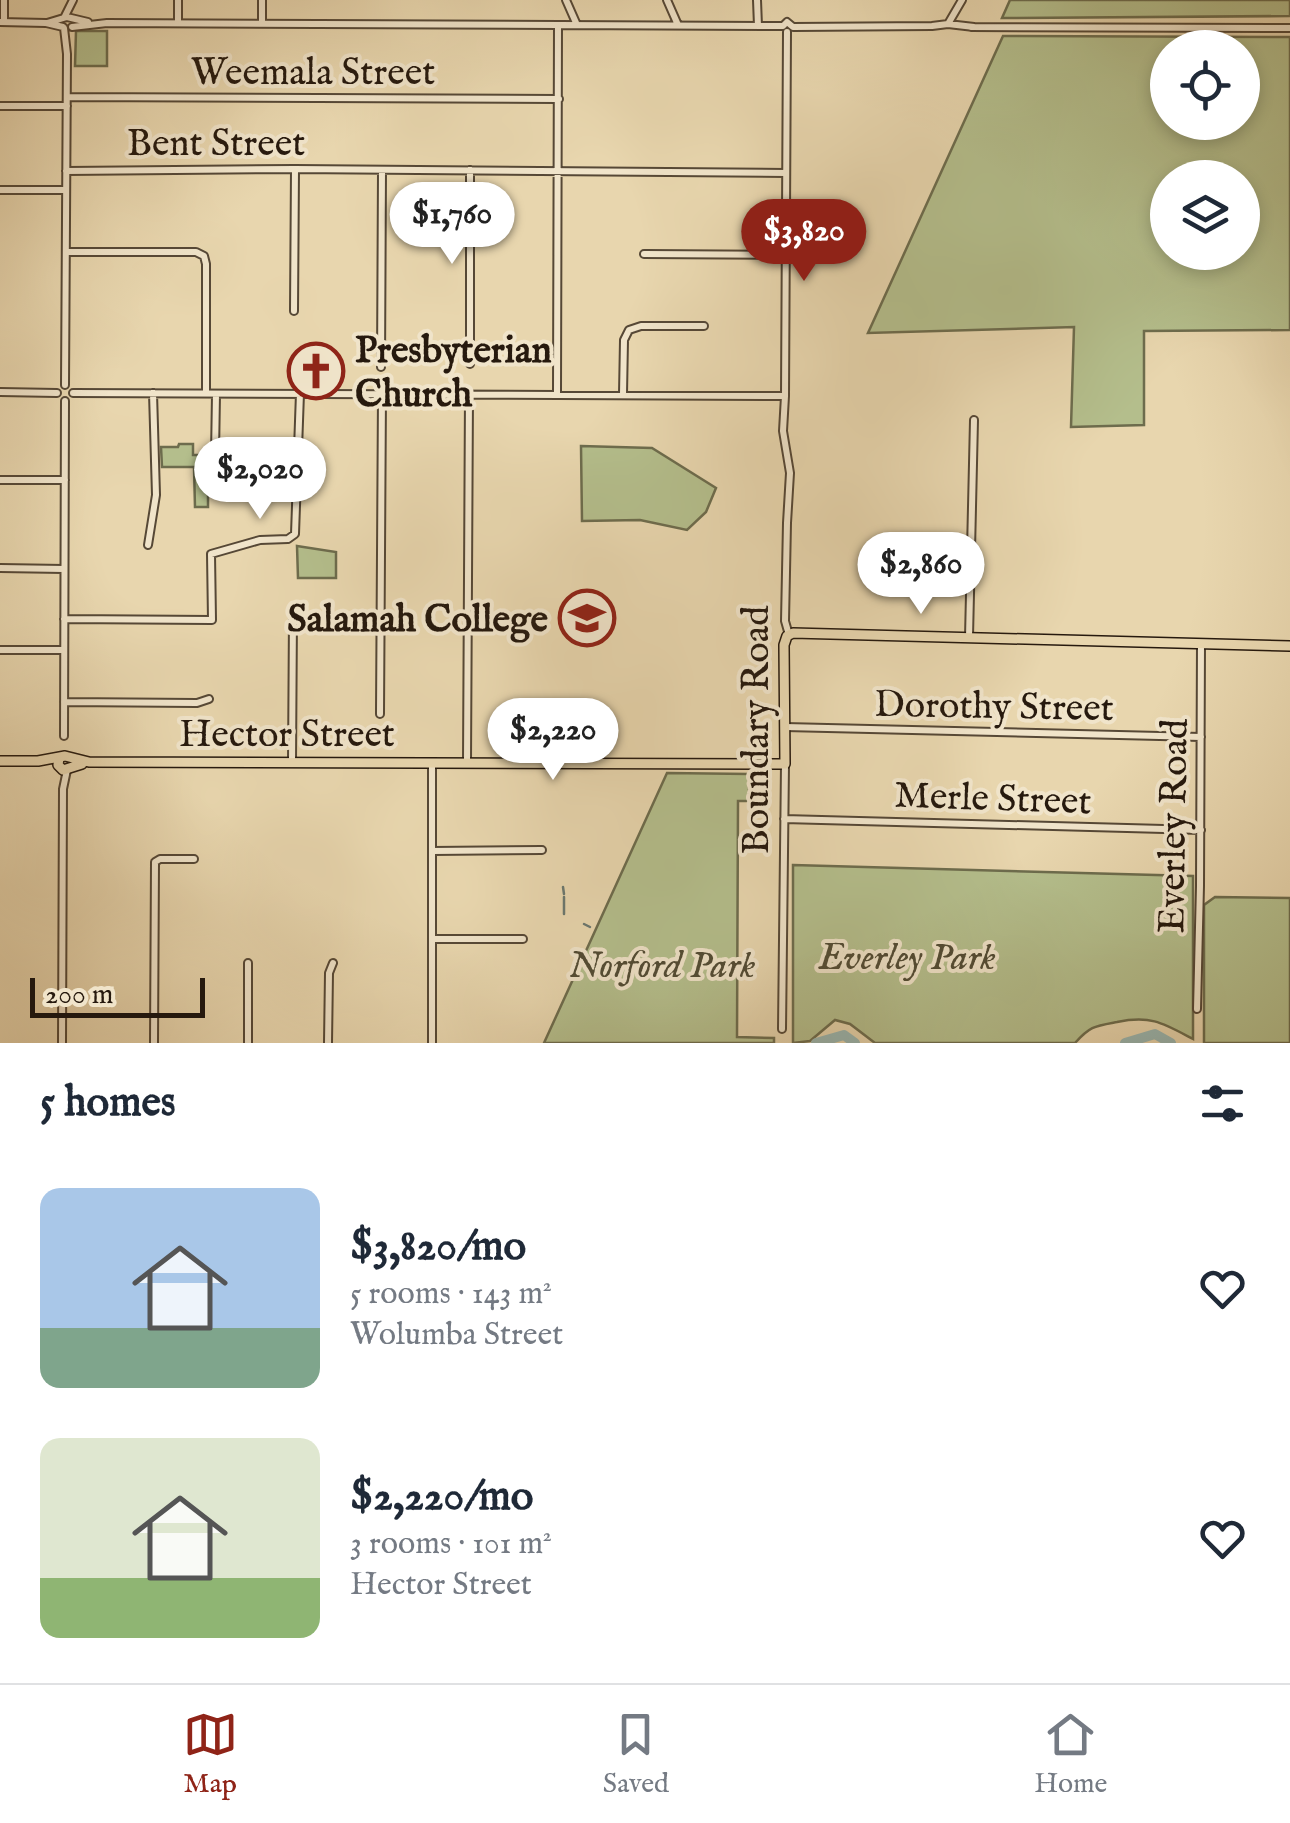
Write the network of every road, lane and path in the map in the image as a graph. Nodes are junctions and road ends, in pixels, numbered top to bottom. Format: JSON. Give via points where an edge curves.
{"nodes":[{"id":1,"x":4,"y":0,"type":"edge"},
{"id":2,"x":73,"y":0,"type":"edge"},
{"id":3,"x":178,"y":0,"type":"edge"},
{"id":4,"x":262,"y":0,"type":"edge"},
{"id":5,"x":566,"y":0,"type":"edge"},
{"id":6,"x":667,"y":0,"type":"edge"},
{"id":7,"x":758,"y":0,"type":"edge"},
{"id":8,"x":962,"y":0,"type":"edge"},
{"id":9,"x":2,"y":22,"type":"edge"},
{"id":10,"x":68,"y":23,"type":"junction"},
{"id":11,"x":178,"y":23,"type":"junction"},
{"id":12,"x":262,"y":24,"type":"junction"},
{"id":13,"x":948,"y":24,"type":"junction"},
{"id":14,"x":558,"y":25,"type":"junction"},
{"id":15,"x":577,"y":25,"type":"junction"},
{"id":16,"x":678,"y":25,"type":"junction"},
{"id":17,"x":758,"y":26,"type":"junction"},
{"id":18,"x":932,"y":26,"type":"junction"},
{"id":19,"x":970,"y":26,"type":"junction"},
{"id":20,"x":787,"y":28,"type":"junction"},
{"id":21,"x":1290,"y":28,"type":"edge"},
{"id":22,"x":559,"y":99,"type":"junction"},
{"id":23,"x":67,"y":102,"type":"junction"},
{"id":24,"x":0,"y":106,"type":"edge"},
{"id":25,"x":295,"y":169,"type":"junction"},
{"id":26,"x":382,"y":170,"type":"junction"},
{"id":27,"x":470,"y":170,"type":"junction"},
{"id":28,"x":66,"y":171,"type":"junction"},
{"id":29,"x":559,"y":171,"type":"junction"},
{"id":30,"x":786,"y":172,"type":"junction"},
{"id":31,"x":0,"y":190,"type":"edge"},
{"id":32,"x":66,"y":190,"type":"junction"},
{"id":33,"x":66,"y":252,"type":"junction"},
{"id":34,"x":644,"y":254,"type":"dead end"},
{"id":35,"x":786,"y":255,"type":"junction"},
{"id":36,"x":294,"y":311,"type":"dead end"},
{"id":37,"x":704,"y":326,"type":"dead end"},
{"id":38,"x":470,"y":364,"type":"dead end"},
{"id":39,"x":381,"y":367,"type":"dead end"},
{"id":40,"x":65,"y":385,"type":"junction"},
{"id":41,"x":0,"y":392,"type":"edge"},
{"id":42,"x":153,"y":392,"type":"junction"},
{"id":43,"x":57,"y":393,"type":"junction"},
{"id":44,"x":73,"y":393,"type":"junction"},
{"id":45,"x":206,"y":393,"type":"junction"},
{"id":46,"x":300,"y":393,"type":"junction"},
{"id":47,"x":216,"y":394,"type":"junction"},
{"id":48,"x":382,"y":394,"type":"junction"},
{"id":49,"x":469,"y":394,"type":"junction"},
{"id":50,"x":557,"y":394,"type":"junction"},
{"id":51,"x":624,"y":394,"type":"junction"},
{"id":52,"x":785,"y":396,"type":"junction"},
{"id":53,"x":65,"y":401,"type":"junction"},
{"id":54,"x":974,"y":420,"type":"dead end"},
{"id":55,"x":230,"y":470,"type":"dead end"},
{"id":56,"x":0,"y":480,"type":"edge"},
{"id":57,"x":65,"y":480,"type":"junction"},
{"id":58,"x":148,"y":545,"type":"dead end"},
{"id":59,"x":0,"y":568,"type":"edge"},
{"id":60,"x":64,"y":568,"type":"junction"},
{"id":61,"x":293,"y":615,"type":"dead end"},
{"id":62,"x":64,"y":618,"type":"junction"},
{"id":63,"x":790,"y":635,"type":"junction"},
{"id":64,"x":969,"y":638,"type":"junction"},
{"id":65,"x":1201,"y":643,"type":"junction"},
{"id":66,"x":1290,"y":646,"type":"edge"},
{"id":67,"x":0,"y":650,"type":"edge"},
{"id":68,"x":64,"y":650,"type":"junction"},
{"id":69,"x":209,"y":699,"type":"dead end"},
{"id":70,"x":64,"y":702,"type":"junction"},
{"id":71,"x":380,"y":714,"type":"dead end"},
{"id":72,"x":785,"y":727,"type":"junction"},
{"id":73,"x":64,"y":736,"type":"dead end"},
{"id":74,"x":1201,"y":737,"type":"junction"},
{"id":75,"x":0,"y":761,"type":"edge"},
{"id":76,"x":292,"y":762,"type":"junction"},
{"id":77,"x":432,"y":763,"type":"junction"},
{"id":78,"x":468,"y":763,"type":"junction"},
{"id":79,"x":785,"y":764,"type":"junction"},
{"id":80,"x":64,"y":765,"type":"junction"},
{"id":81,"x":784,"y":819,"type":"junction"},
{"id":82,"x":1201,"y":830,"type":"junction"},
{"id":83,"x":542,"y":850,"type":"dead end"},
{"id":84,"x":432,"y":851,"type":"junction"},
{"id":85,"x":194,"y":859,"type":"dead end"},
{"id":86,"x":523,"y":939,"type":"dead end"},
{"id":87,"x":433,"y":940,"type":"junction"},
{"id":88,"x":248,"y":963,"type":"dead end"},
{"id":89,"x":333,"y":963,"type":"dead end"},
{"id":90,"x":1197,"y":1008,"type":"dead end"},
{"id":91,"x":782,"y":1030,"type":"dead end"},
{"id":92,"x":62,"y":1043,"type":"edge"},
{"id":93,"x":154,"y":1043,"type":"edge"},
{"id":94,"x":248,"y":1043,"type":"edge"},
{"id":95,"x":328,"y":1043,"type":"edge"},
{"id":96,"x":432,"y":1043,"type":"edge"}],
"edges":[{"from":1,"to":9,"type":"street"},
{"from":2,"to":10,"type":"street"},
{"from":3,"to":11,"type":"street"},
{"from":4,"to":12,"type":"street"},
{"from":5,"to":15,"type":"street"},
{"from":6,"to":16,"type":"street"},
{"from":7,"to":17,"type":"street"},
{"from":8,"to":13,"type":"street"},
{"from":8,"to":19,"type":"street","via":[[960,17]]},
{"from":9,"to":10,"type":"street"},
{"from":10,"to":11,"type":"street"},
{"from":10,"to":23,"type":"street"},
{"from":11,"to":12,"type":"street"},
{"from":12,"to":14,"type":"street"},
{"from":13,"to":18,"type":"street"},
{"from":13,"to":19,"type":"street"},
{"from":14,"to":15,"type":"street"},
{"from":14,"to":22,"type":"street"},
{"from":15,"to":16,"type":"street"},
{"from":16,"to":17,"type":"street"},
{"from":17,"to":20,"type":"street"},
{"from":18,"to":19,"type":"street"},
{"from":18,"to":20,"type":"street"},
{"from":19,"to":21,"type":"street"},
{"from":20,"to":30,"type":"street","name":"Boundary Road"},
{"from":22,"to":23,"type":"street","name":"Weemala Street"},
{"from":22,"to":29,"type":"street"},
{"from":23,"to":24,"type":"street","name":"Weemala Street"},
{"from":23,"to":28,"type":"street"},
{"from":25,"to":26,"type":"street","name":"Bent Street"},
{"from":25,"to":28,"type":"street","name":"Bent Street"},
{"from":25,"to":36,"type":"street"},
{"from":26,"to":27,"type":"street","name":"Bent Street"},
{"from":26,"to":39,"type":"street"},
{"from":27,"to":29,"type":"street","name":"Bent Street"},
{"from":27,"to":38,"type":"street"},
{"from":28,"to":32,"type":"street"},
{"from":29,"to":30,"type":"street","name":"Bent Street"},
{"from":29,"to":50,"type":"street"},
{"from":30,"to":35,"type":"street","name":"Boundary Road"},
{"from":31,"to":32,"type":"street"},
{"from":32,"to":33,"type":"street"},
{"from":33,"to":40,"type":"street"},
{"from":33,"to":45,"type":"street","via":[[204,256]]},
{"from":34,"to":35,"type":"street"},
{"from":35,"to":52,"type":"street","name":"Boundary Road"},
{"from":37,"to":51,"type":"street","via":[[629,330]]},
{"from":40,"to":43,"type":"street"},
{"from":40,"to":44,"type":"street"},
{"from":41,"to":43,"type":"street"},
{"from":42,"to":44,"type":"street"},
{"from":42,"to":45,"type":"street"},
{"from":42,"to":58,"type":"street","via":[[156,495]]},
{"from":43,"to":53,"type":"street"},
{"from":44,"to":53,"type":"street"},
{"from":45,"to":47,"type":"street"},
{"from":46,"to":47,"type":"street"},
{"from":46,"to":48,"type":"street"},
{"from":46,"to":62,"type":"street","via":[[296,534],[211,554],[212,620]]},
{"from":47,"to":55,"type":"street","via":[[215,456],[219,467]]},
{"from":48,"to":49,"type":"street"},
{"from":48,"to":71,"type":"street"},
{"from":49,"to":50,"type":"street"},
{"from":49,"to":78,"type":"street"},
{"from":50,"to":51,"type":"street"},
{"from":51,"to":52,"type":"street"},
{"from":52,"to":63,"type":"street","name":"Boundary Road"},
{"from":53,"to":57,"type":"street"},
{"from":54,"to":64,"type":"street"},
{"from":56,"to":57,"type":"street"},
{"from":57,"to":60,"type":"street"},
{"from":59,"to":60,"type":"street"},
{"from":60,"to":62,"type":"street"},
{"from":61,"to":76,"type":"street"},
{"from":62,"to":68,"type":"street"},
{"from":63,"to":64,"type":"main road"},
{"from":63,"to":72,"type":"main road","name":"Boundary Road","via":[[784,646]]},
{"from":64,"to":65,"type":"main road"},
{"from":65,"to":66,"type":"main road"},
{"from":65,"to":74,"type":"street","name":"Everley Road"},
{"from":67,"to":68,"type":"street"},
{"from":68,"to":70,"type":"street"},
{"from":69,"to":70,"type":"street"},
{"from":70,"to":73,"type":"street"},
{"from":72,"to":74,"type":"street","name":"Dorothy Street"},
{"from":72,"to":79,"type":"main road","name":"Boundary Road"},
{"from":74,"to":82,"type":"street","name":"Everley Road"},
{"from":75,"to":80,"type":"main road","name":"Hector Street"},
{"from":76,"to":77,"type":"main road","name":"Hector Street"},
{"from":76,"to":80,"type":"main road","name":"Hector Street"},
{"from":77,"to":78,"type":"main road","name":"Hector Street"},
{"from":77,"to":84,"type":"street"},
{"from":78,"to":79,"type":"main road","name":"Hector Street"},
{"from":79,"to":81,"type":"street","name":"Boundary Road"},
{"from":80,"to":92,"type":"street"},
{"from":81,"to":82,"type":"street","name":"Merle Street"},
{"from":81,"to":91,"type":"street","name":"Boundary Road"},
{"from":82,"to":90,"type":"street","name":"Everley Road"},
{"from":83,"to":84,"type":"street"},
{"from":84,"to":87,"type":"street"},
{"from":85,"to":93,"type":"street","via":[[155,862]]},
{"from":86,"to":87,"type":"street"},
{"from":87,"to":96,"type":"street"},
{"from":88,"to":94,"type":"street"},
{"from":89,"to":95,"type":"street"}]}
